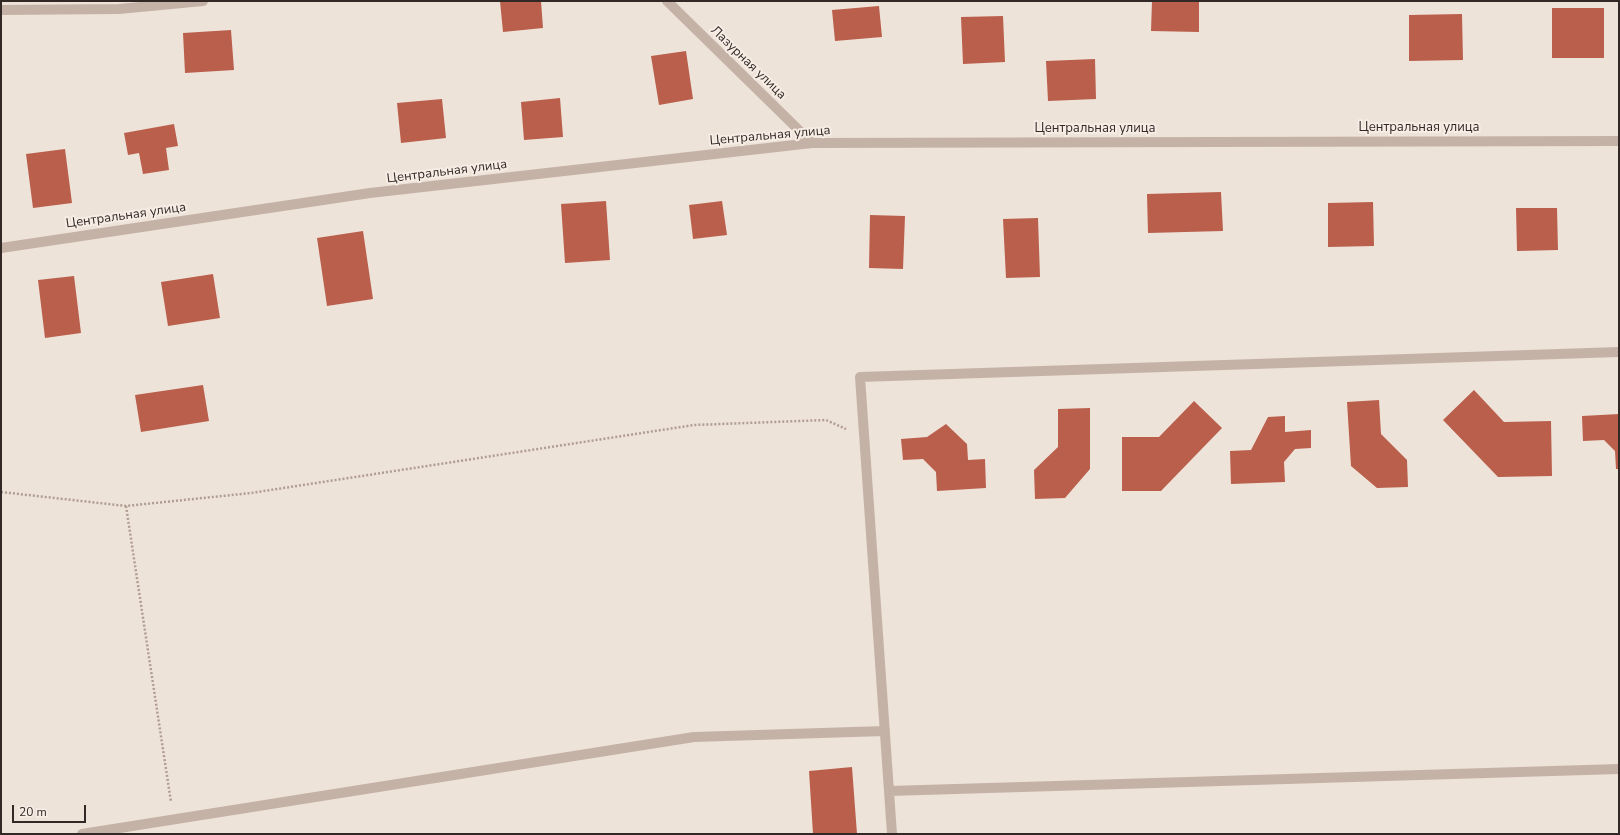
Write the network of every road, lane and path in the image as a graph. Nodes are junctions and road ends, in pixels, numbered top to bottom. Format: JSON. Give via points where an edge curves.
{"nodes":[{"id":1,"x":203,"y":1,"type":"edge"},
{"id":2,"x":666,"y":1,"type":"edge"},
{"id":3,"x":1,"y":10,"type":"edge"},
{"id":4,"x":1619,"y":141,"type":"edge"},
{"id":5,"x":812,"y":143,"type":"junction"},
{"id":6,"x":1,"y":248,"type":"edge"},
{"id":7,"x":1619,"y":352,"type":"edge"},
{"id":8,"x":865,"y":437,"type":"junction"},
{"id":9,"x":1,"y":492,"type":"edge"},
{"id":10,"x":126,"y":506,"type":"junction"},
{"id":11,"x":885,"y":731,"type":"junction"},
{"id":12,"x":1619,"y":770,"type":"edge"},
{"id":13,"x":889,"y":790,"type":"junction"},
{"id":14,"x":174,"y":820,"type":"junction"},
{"id":15,"x":82,"y":834,"type":"edge"},
{"id":16,"x":892,"y":834,"type":"edge"}],
"edges":[{"from":1,"to":3,"type":"street","via":[[119,9]]},
{"from":2,"to":5,"type":"street","name":"Лазурная улица"},
{"from":4,"to":5,"type":"street","name":"Центральная улица"},
{"from":5,"to":6,"type":"street","name":"Центральная улица","via":[[370,193]]},
{"from":7,"to":8,"type":"street","via":[[860,377]]},
{"from":8,"to":10,"type":"path","via":[[826,420],[694,425],[251,493]]},
{"from":8,"to":11,"type":"street"},
{"from":9,"to":10,"type":"path"},
{"from":10,"to":14,"type":"path"},
{"from":11,"to":13,"type":"street"},
{"from":11,"to":14,"type":"street","via":[[694,738]]},
{"from":12,"to":13,"type":"street"},
{"from":13,"to":16,"type":"street"},
{"from":14,"to":15,"type":"street"}]}
